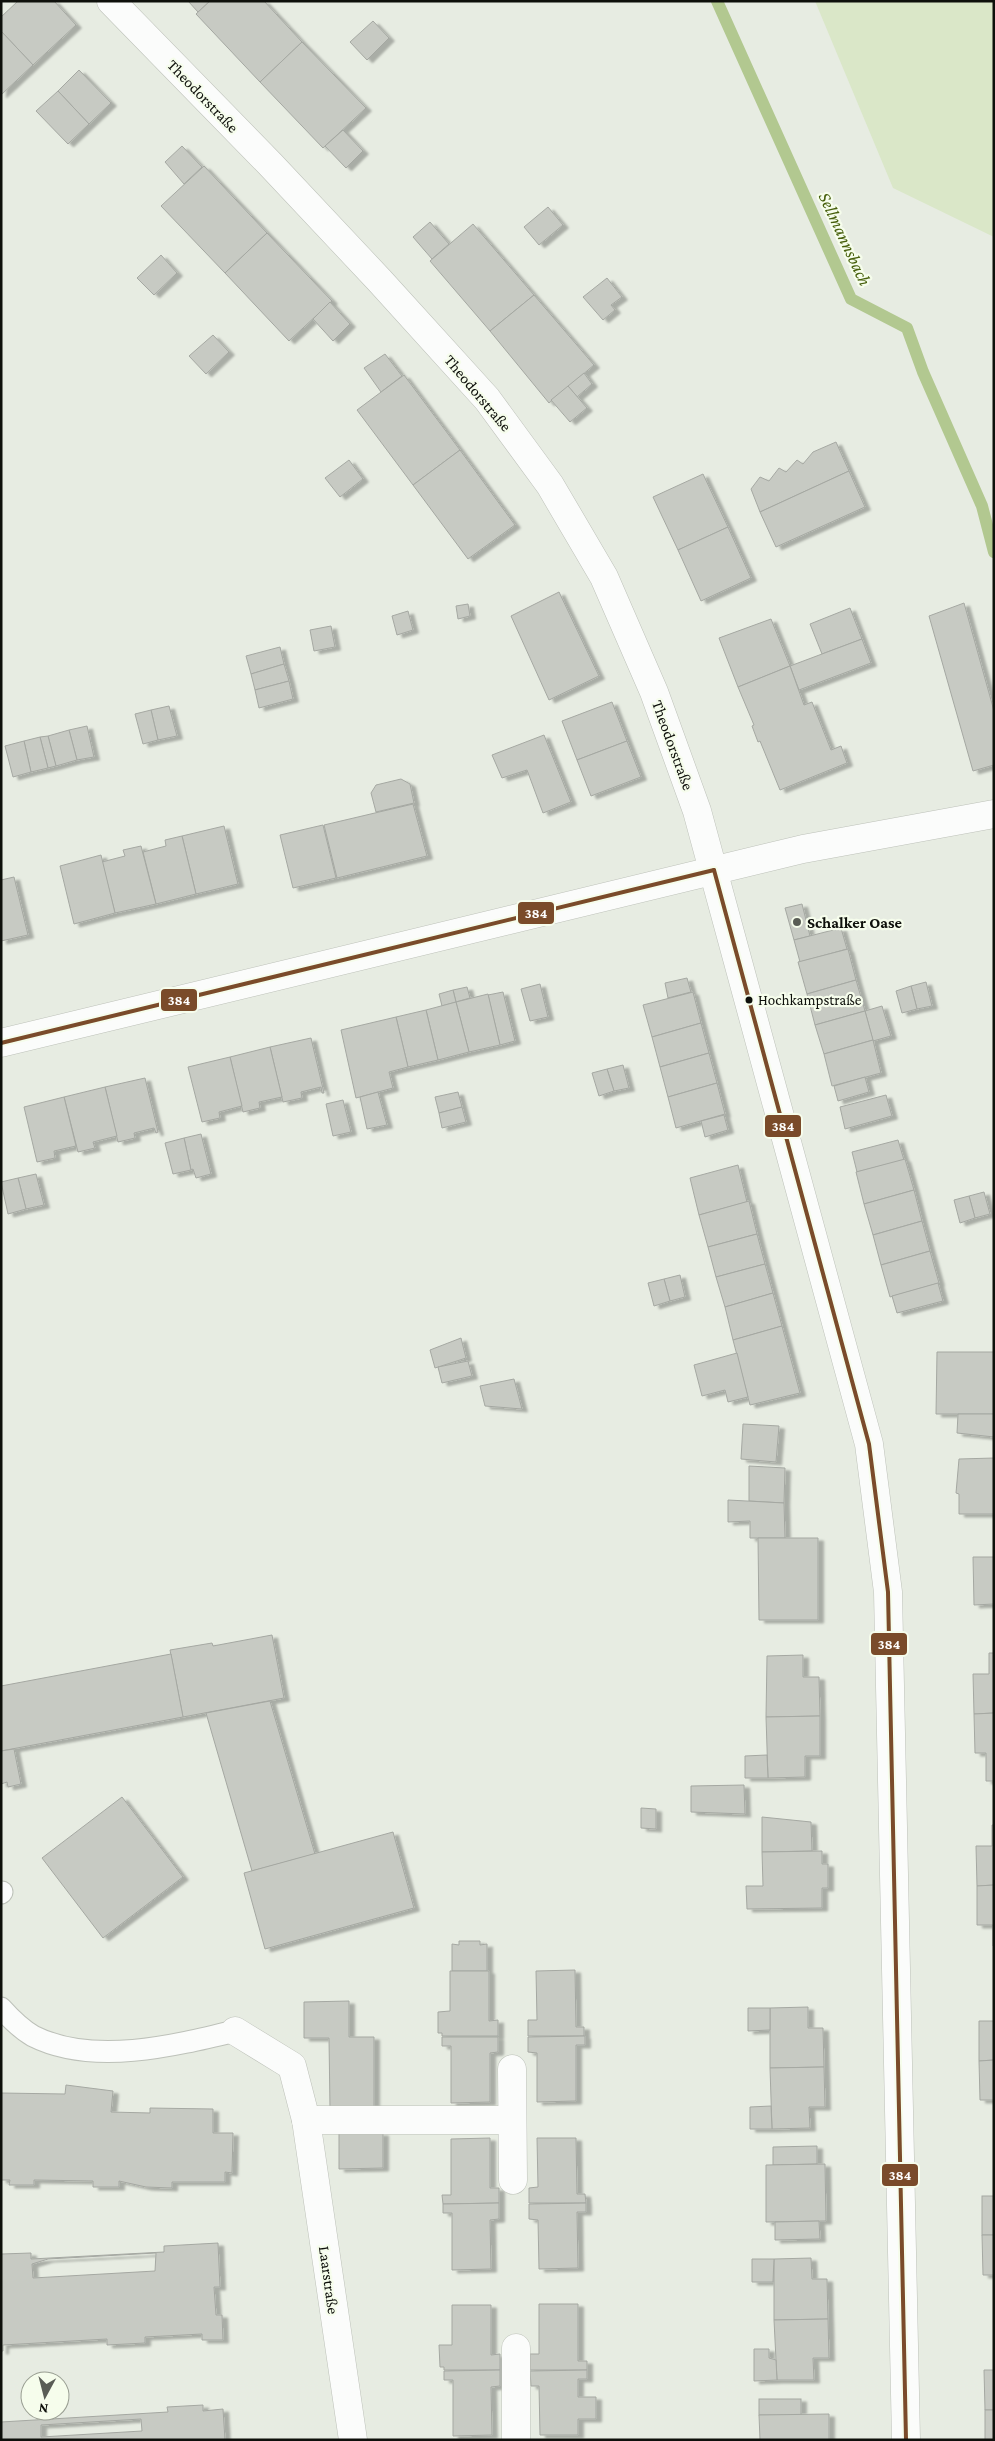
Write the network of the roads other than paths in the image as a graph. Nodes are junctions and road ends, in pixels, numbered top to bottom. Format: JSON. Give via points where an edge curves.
{"nodes":[{"id":1,"x":111,"y":1,"type":"edge"},
{"id":2,"x":994,"y":814,"type":"edge"},
{"id":3,"x":714,"y":870,"type":"junction"},
{"id":4,"x":1,"y":1043,"type":"edge"},
{"id":5,"x":1,"y":2008,"type":"edge"},
{"id":6,"x":235,"y":2032,"type":"joint"},
{"id":7,"x":512,"y":2069,"type":"dead end"},
{"id":8,"x":306,"y":2120,"type":"junction"},
{"id":9,"x":512,"y":2120,"type":"junction"},
{"id":10,"x":513,"y":2180,"type":"dead end"},
{"id":11,"x":516,"y":2348,"type":"dead end"},
{"id":12,"x":353,"y":2440,"type":"edge"},
{"id":13,"x":516,"y":2440,"type":"edge"},
{"id":14,"x":906,"y":2440,"type":"edge"}],
"edges":[{"from":1,"to":3,"type":"street","name":"Theodorstraße","via":[[380,281],[487,399],[550,485],[604,577],[644,669],[697,811]]},
{"from":2,"to":3,"type":"street","via":[[803,849]]},
{"from":3,"to":4,"type":"street"},
{"from":3,"to":14,"type":"street","name":"Theodorstraße","via":[[868,1444],[888,1592]]},
{"from":5,"to":6,"type":"lane","via":[[32,2035],[57,2045],[88,2050],[147,2050]]},
{"from":6,"to":8,"type":"street","name":"Laarstraße","via":[[292,2066]]},
{"from":7,"to":9,"type":"street"},
{"from":8,"to":9,"type":"street"},
{"from":8,"to":12,"type":"street","name":"Laarstraße"},
{"from":9,"to":10,"type":"street"},
{"from":11,"to":13,"type":"street"}]}
